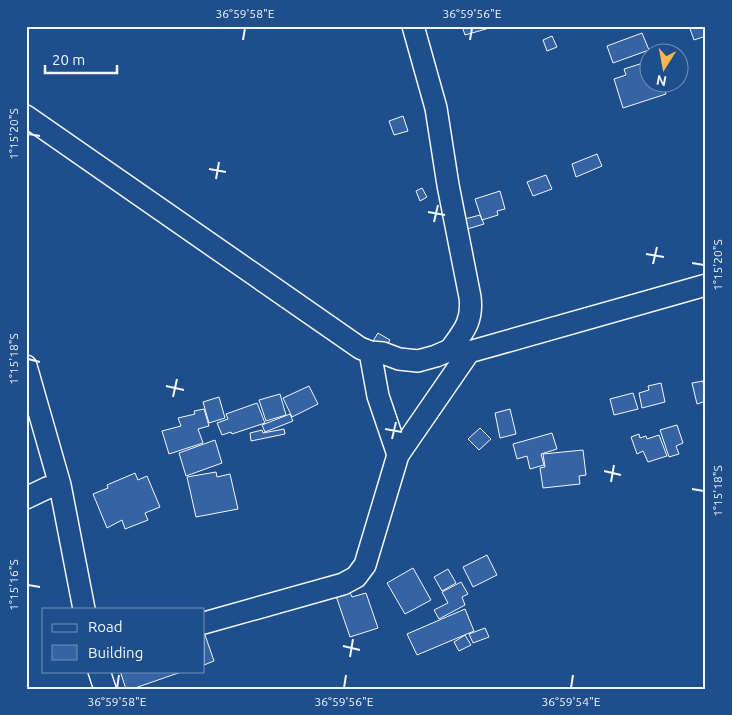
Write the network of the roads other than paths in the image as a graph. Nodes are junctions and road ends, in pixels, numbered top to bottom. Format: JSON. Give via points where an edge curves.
{"nodes":[{"id":1,"x":413,"y":26,"type":"edge"},
{"id":2,"x":26,"y":116,"type":"edge"},
{"id":3,"x":706,"y":285,"type":"edge"},
{"id":4,"x":460,"y":351,"type":"junction"},
{"id":5,"x":370,"y":352,"type":"junction"},
{"id":6,"x":26,"y":366,"type":"edge"},
{"id":7,"x":398,"y":455,"type":"junction"},
{"id":8,"x":60,"y":486,"type":"junction"},
{"id":9,"x":26,"y":498,"type":"edge"},
{"id":10,"x":84,"y":608,"type":"edge"},
{"id":11,"x":205,"y":622,"type":"edge"},
{"id":12,"x":99,"y":672,"type":"edge"},
{"id":13,"x":105,"y":689,"type":"edge"}],
"edges":[{"from":1,"to":4,"type":"street","via":[[436,108],[470,297],[472,311]]},
{"from":2,"to":5,"type":"street"},
{"from":3,"to":4,"type":"street"},
{"from":4,"to":5,"type":"street","via":[[418,361]]},
{"from":4,"to":7,"type":"street"},
{"from":5,"to":7,"type":"street","via":[[378,396]]},
{"from":6,"to":8,"type":"street"},
{"from":7,"to":11,"type":"street","via":[[364,565],[356,577],[343,584]]},
{"from":8,"to":9,"type":"street"},
{"from":8,"to":10,"type":"street"},
{"from":12,"to":13,"type":"street"}]}
